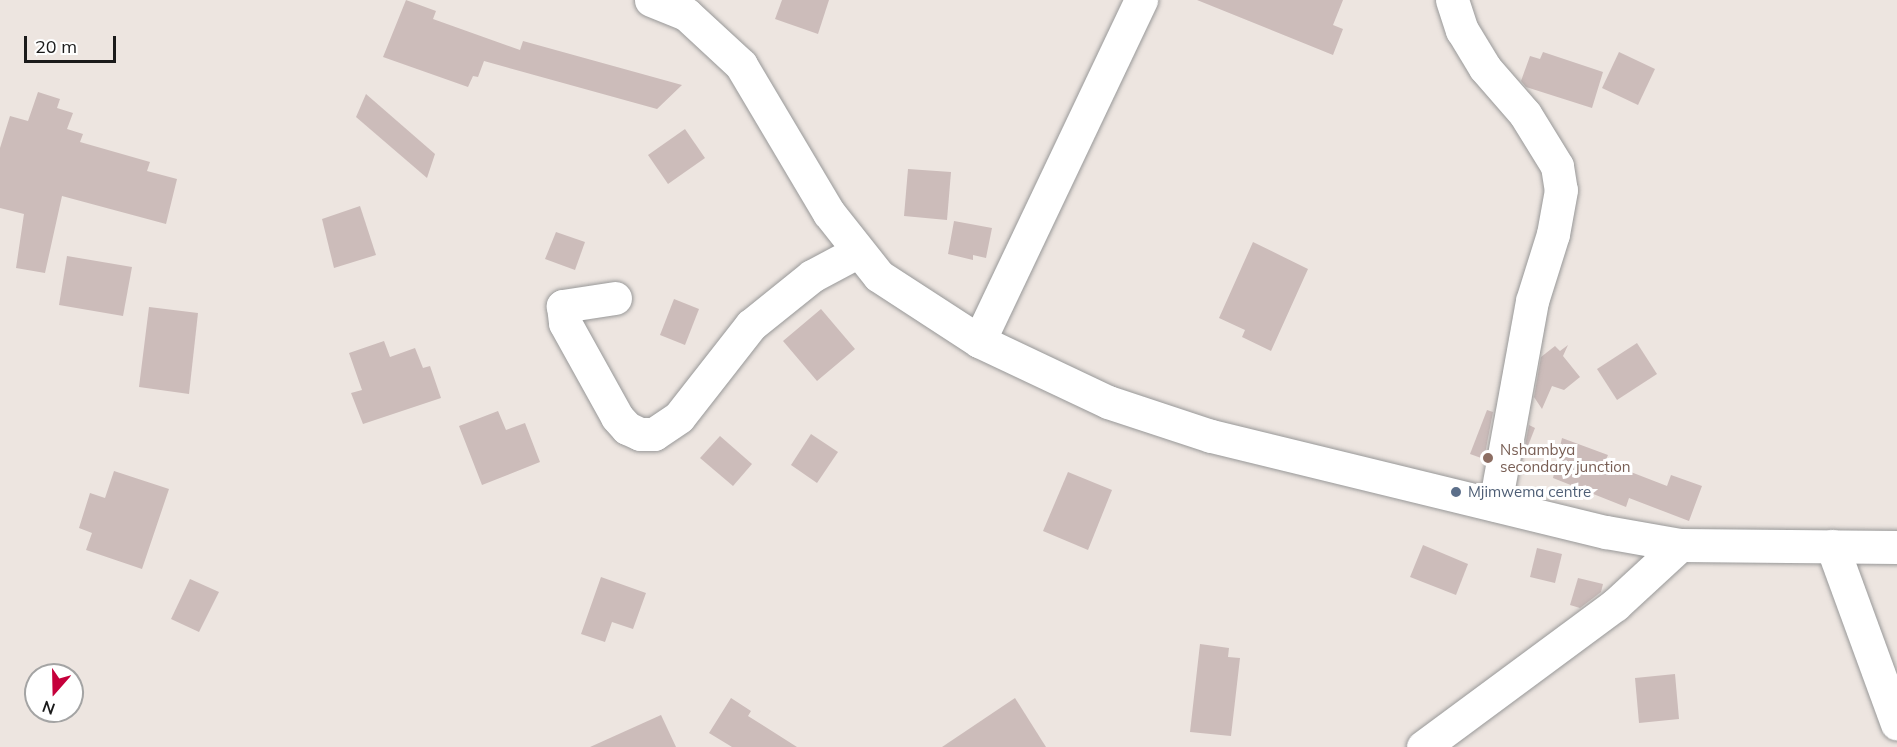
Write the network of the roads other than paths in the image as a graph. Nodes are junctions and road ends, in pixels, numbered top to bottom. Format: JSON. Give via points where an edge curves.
{"nodes":[{"id":1,"x":651,"y":0,"type":"edge"},
{"id":2,"x":1141,"y":0,"type":"edge"},
{"id":3,"x":1452,"y":0,"type":"edge"},
{"id":4,"x":858,"y":252,"type":"junction"},
{"id":5,"x":615,"y":298,"type":"dead end"},
{"id":6,"x":979,"y":341,"type":"junction"},
{"id":7,"x":1495,"y":505,"type":"junction"},
{"id":8,"x":1680,"y":545,"type":"junction"},
{"id":9,"x":1832,"y":546,"type":"junction"},
{"id":10,"x":1897,"y":547,"type":"edge"},
{"id":11,"x":1897,"y":724,"type":"edge"},
{"id":12,"x":1423,"y":747,"type":"edge"}],
"edges":[{"from":1,"to":4,"type":"street","via":[[686,14],[741,65],[829,213]]},
{"from":2,"to":6,"type":"street"},
{"from":3,"to":7,"type":"street","via":[[1462,30],[1485,68],[1526,114],[1557,166],[1561,190],[1553,234],[1532,302]]},
{"from":4,"to":5,"type":"street","via":[[812,276],[751,325],[680,417],[654,434],[640,434],[617,417],[565,323],[563,306]]},
{"from":4,"to":6,"type":"street","via":[[879,276]]},
{"from":6,"to":7,"type":"street","via":[[1108,402],[1211,436]]},
{"from":7,"to":8,"type":"street","via":[[1547,520]]},
{"from":8,"to":9,"type":"street"},
{"from":8,"to":12,"type":"street","via":[[1615,605]]},
{"from":9,"to":10,"type":"street"},
{"from":9,"to":11,"type":"street"}]}
